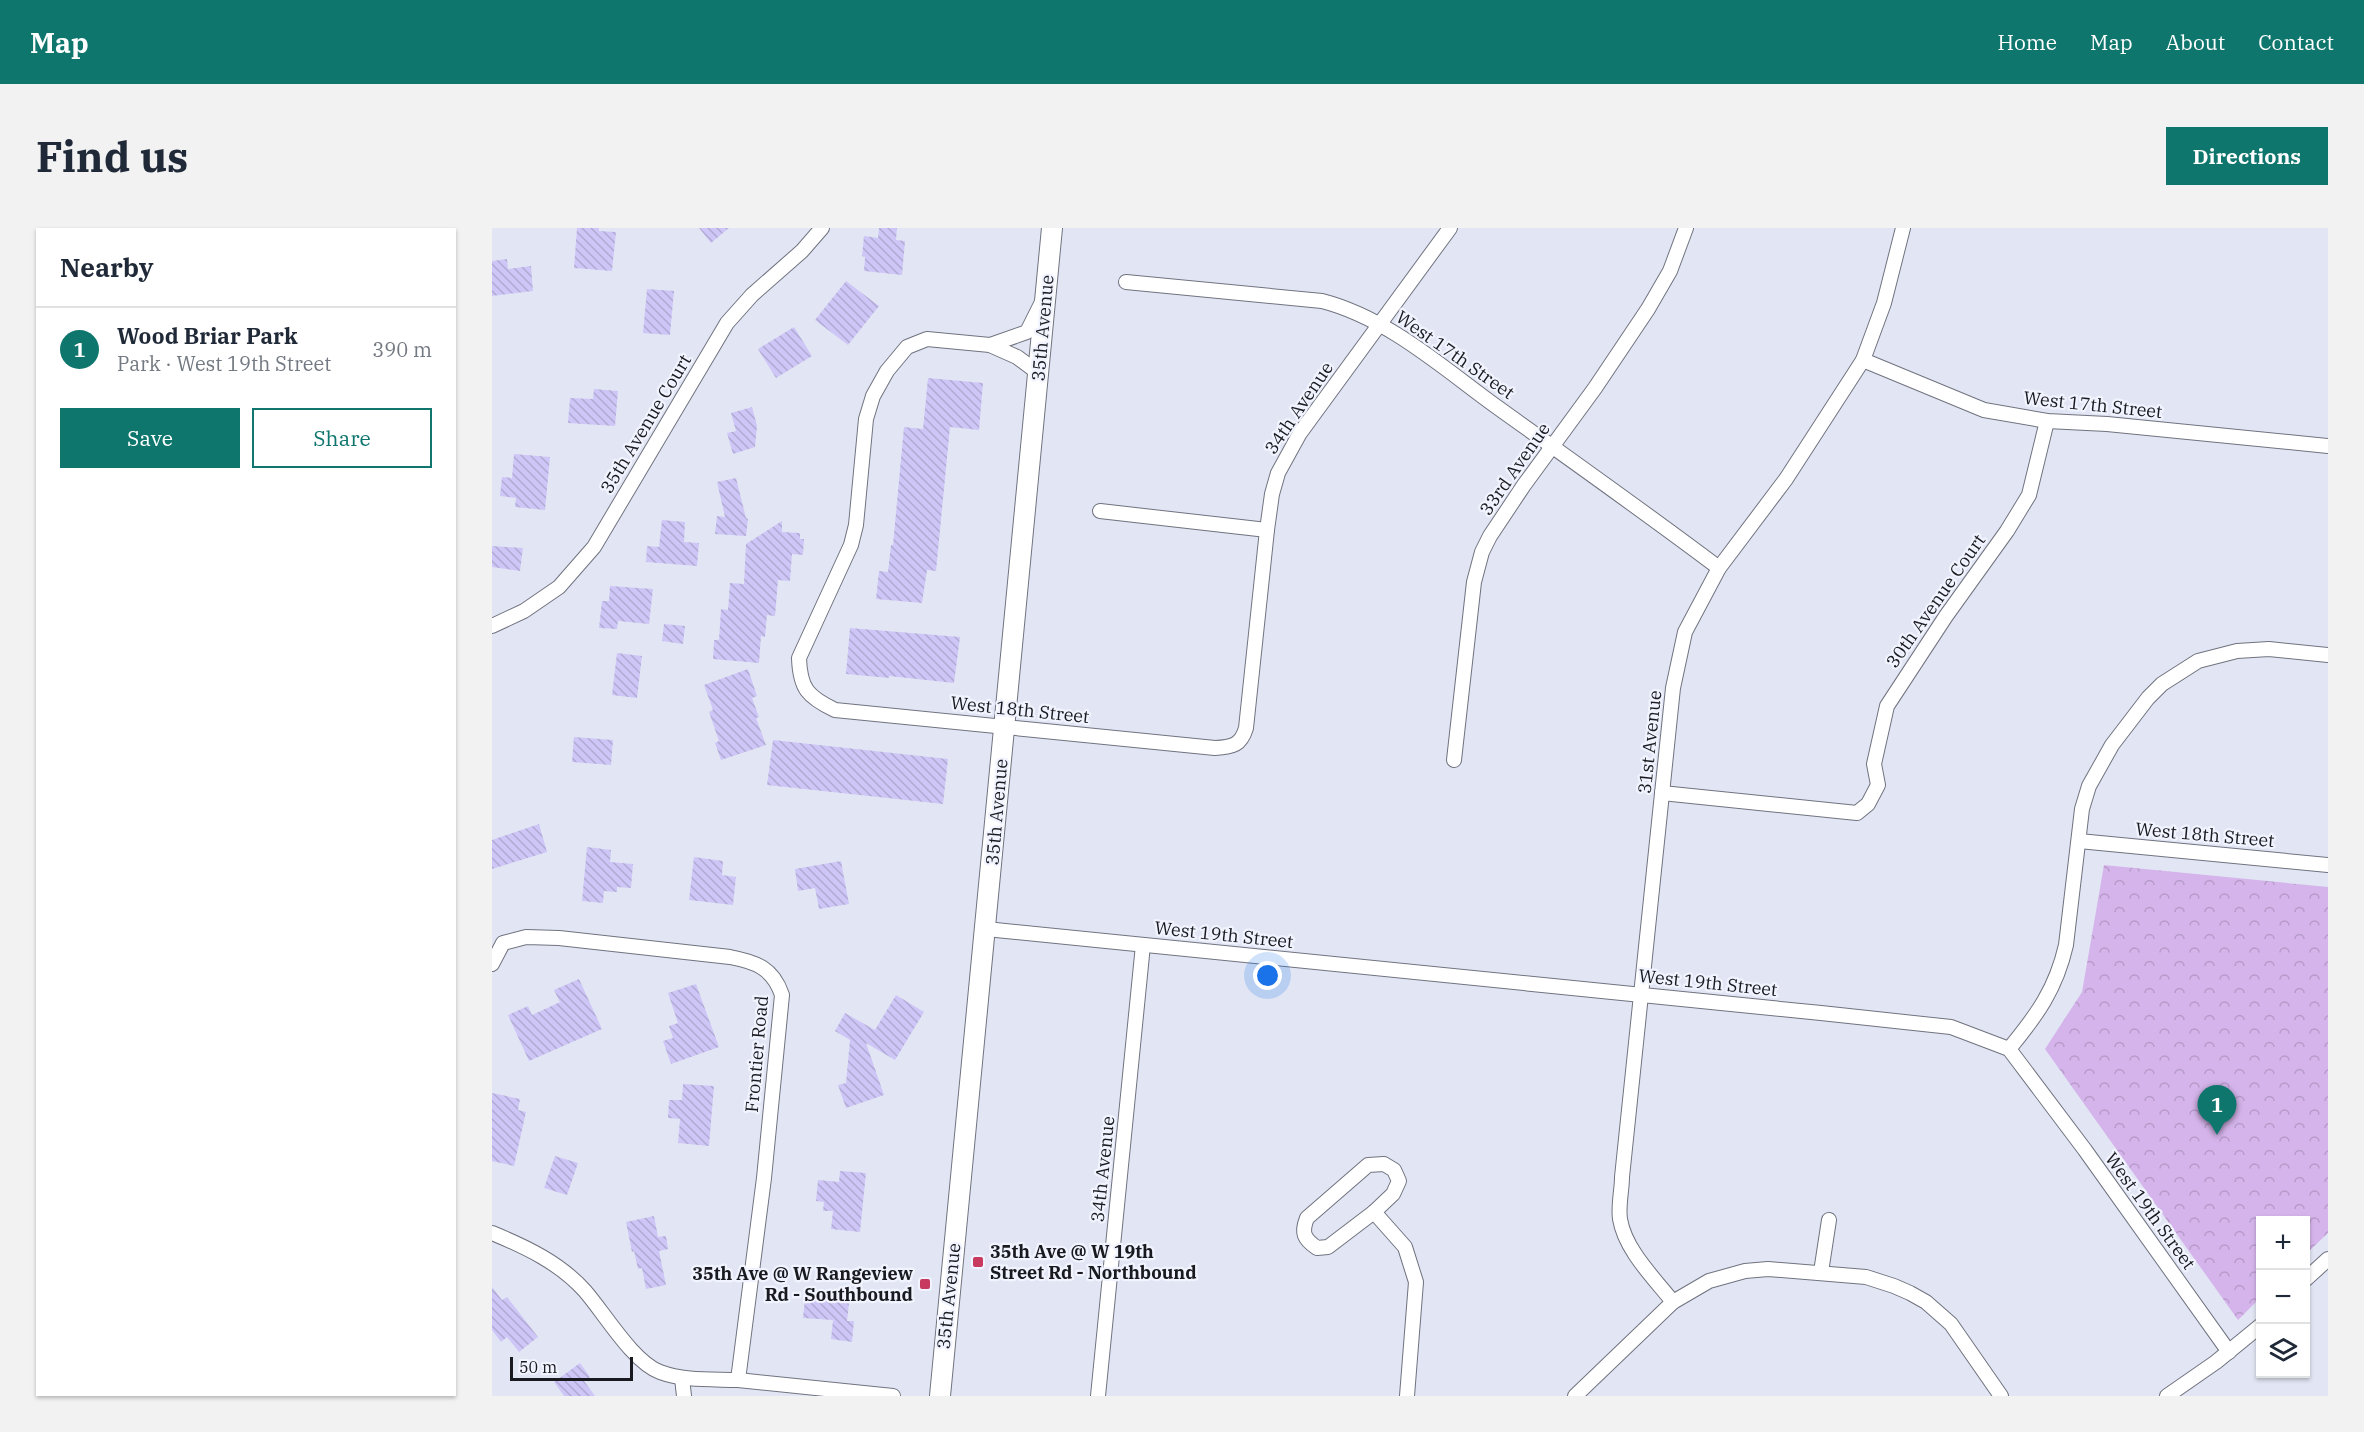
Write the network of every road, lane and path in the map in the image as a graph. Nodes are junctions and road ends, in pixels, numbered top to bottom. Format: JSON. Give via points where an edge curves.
{"nodes":[{"id":1,"x":822,"y":228,"type":"edge"},
{"id":2,"x":1052,"y":228,"type":"edge"},
{"id":3,"x":1450,"y":228,"type":"edge"},
{"id":4,"x":1686,"y":228,"type":"edge"},
{"id":5,"x":1903,"y":228,"type":"edge"},
{"id":6,"x":1126,"y":282,"type":"dead end"},
{"id":7,"x":1046,"y":295,"type":"junction"},
{"id":8,"x":1379,"y":324,"type":"junction"},
{"id":9,"x":990,"y":345,"type":"junction"},
{"id":10,"x":1863,"y":360,"type":"junction"},
{"id":11,"x":1040,"y":374,"type":"junction"},
{"id":12,"x":2047,"y":421,"type":"junction"},
{"id":13,"x":2328,"y":446,"type":"edge"},
{"id":14,"x":1553,"y":447,"type":"junction"},
{"id":15,"x":1100,"y":511,"type":"dead end"},
{"id":16,"x":1267,"y":530,"type":"junction"},
{"id":17,"x":1719,"y":568,"type":"junction"},
{"id":18,"x":492,"y":626,"type":"edge"},
{"id":19,"x":2328,"y":655,"type":"edge"},
{"id":20,"x":1005,"y":726,"type":"junction"},
{"id":21,"x":1237,"y":745,"type":"joint"},
{"id":22,"x":1454,"y":760,"type":"dead end"},
{"id":23,"x":1662,"y":793,"type":"junction"},
{"id":24,"x":2079,"y":841,"type":"junction"},
{"id":25,"x":2328,"y":865,"type":"edge"},
{"id":26,"x":986,"y":929,"type":"junction"},
{"id":27,"x":1143,"y":945,"type":"junction"},
{"id":28,"x":492,"y":964,"type":"edge"},
{"id":29,"x":1641,"y":995,"type":"junction"},
{"id":30,"x":2009,"y":1049,"type":"junction"},
{"id":31,"x":1374,"y":1212,"type":"junction"},
{"id":32,"x":1829,"y":1220,"type":"dead end"},
{"id":33,"x":492,"y":1233,"type":"edge"},
{"id":34,"x":2328,"y":1259,"type":"edge"},
{"id":35,"x":1821,"y":1272,"type":"junction"},
{"id":36,"x":2310,"y":1275,"type":"edge"},
{"id":37,"x":1673,"y":1302,"type":"junction"},
{"id":38,"x":2256,"y":1329,"type":"edge"},
{"id":39,"x":2229,"y":1352,"type":"junction"},
{"id":40,"x":682,"y":1378,"type":"junction"},
{"id":41,"x":738,"y":1380,"type":"junction"},
{"id":42,"x":684,"y":1396,"type":"edge"},
{"id":43,"x":893,"y":1396,"type":"edge"},
{"id":44,"x":940,"y":1396,"type":"edge"},
{"id":45,"x":1098,"y":1396,"type":"edge"},
{"id":46,"x":1407,"y":1396,"type":"edge"},
{"id":47,"x":1575,"y":1396,"type":"edge"},
{"id":48,"x":2001,"y":1396,"type":"edge"},
{"id":49,"x":2168,"y":1396,"type":"edge"}],
"edges":[{"from":1,"to":18,"type":"street","name":"35th Avenue Court","via":[[727,323],[594,547],[559,587],[524,611]]},
{"from":2,"to":7,"type":"main road","name":"35th Avenue"},
{"from":3,"to":8,"type":"street","name":"34th Avenue"},
{"from":4,"to":14,"type":"street","name":"33rd Avenue","via":[[1670,271],[1648,309]]},
{"from":5,"to":10,"type":"street","name":"31st Avenue","via":[[1884,303]]},
{"from":6,"to":8,"type":"street","name":"West 17th Street","via":[[1322,301],[1347,307]]},
{"from":7,"to":9,"type":"street","via":[[1027,332]]},
{"from":7,"to":11,"type":"main road","name":"35th Avenue"},
{"from":8,"to":14,"type":"street","name":"West 17th Street"},
{"from":8,"to":16,"type":"street","name":"34th Avenue","via":[[1288,453],[1272,494]]},
{"from":9,"to":11,"type":"street","via":[[1017,357]]},
{"from":9,"to":20,"type":"street","name":"West 18th Street","via":[[927,339],[907,347],[887,371],[873,396],[867,418],[851,545],[799,658],[799,674],[804,690],[835,710]]},
{"from":10,"to":12,"type":"street","name":"West 17th Street","via":[[1984,410]]},
{"from":10,"to":17,"type":"street","name":"31st Avenue","via":[[1786,479]]},
{"from":11,"to":20,"type":"main road","name":"35th Avenue"},
{"from":12,"to":13,"type":"street","name":"West 17th Street"},
{"from":12,"to":23,"type":"street","name":"30th Avenue Court","via":[[2029,495],[1887,706],[1874,764],[1878,785],[1868,804],[1857,813]]},
{"from":14,"to":17,"type":"street","name":"West 17th Street"},
{"from":14,"to":22,"type":"street","name":"33rd Avenue","via":[[1482,552],[1474,582]]},
{"from":15,"to":16,"type":"street"},
{"from":16,"to":21,"type":"street","name":"34th Avenue","via":[[1250,707],[1243,739]]},
{"from":17,"to":23,"type":"street","name":"31st Avenue","via":[[1685,632],[1673,688]]},
{"from":19,"to":24,"type":"street","via":[[2269,649],[2236,651],[2198,661],[2162,684],[2100,763],[2082,809]]},
{"from":20,"to":21,"type":"street","name":"West 18th Street","via":[[1215,748]]},
{"from":20,"to":26,"type":"main road","name":"35th Avenue"},
{"from":23,"to":29,"type":"street","name":"31st Avenue"},
{"from":24,"to":25,"type":"street","name":"West 18th Street"},
{"from":24,"to":30,"type":"street","via":[[2061,967],[2043,1006]]},
{"from":26,"to":27,"type":"street","name":"West 19th Street"},
{"from":26,"to":44,"type":"main road","name":"35th Avenue"},
{"from":27,"to":29,"type":"street","name":"West 19th Street"},
{"from":27,"to":45,"type":"street","name":"34th Avenue"},
{"from":28,"to":41,"type":"street","name":"Frontier Road","via":[[503,943],[526,937],[559,938],[747,960],[755,962],[778,983],[782,995],[765,1167]]},
{"from":29,"to":30,"type":"street","name":"West 19th Street","via":[[1951,1027]]},
{"from":29,"to":37,"type":"street","name":"31st Avenue","via":[[1620,1218],[1624,1235]]},
{"from":30,"to":39,"type":"street","name":"West 19th Street"},
{"from":31,"to":31,"type":"street","via":[[1328,1247],[1317,1248],[1306,1240],[1303,1229],[1307,1218],[1368,1165],[1384,1164],[1394,1170],[1399,1181],[1394,1194]]},
{"from":31,"to":46,"type":"street","via":[[1405,1247],[1416,1282]]},
{"from":32,"to":35,"type":"street"},
{"from":33,"to":40,"type":"street","via":[[524,1246],[562,1269],[585,1290],[642,1362],[658,1372]]},
{"from":34,"to":36,"type":"street"},
{"from":35,"to":37,"type":"street","via":[[1745,1271],[1709,1281]]},
{"from":35,"to":48,"type":"street","via":[[1880,1281],[1926,1302],[1951,1324]]},
{"from":37,"to":47,"type":"street"},
{"from":38,"to":39,"type":"street"},
{"from":39,"to":49,"type":"street"},
{"from":40,"to":41,"type":"street"},
{"from":40,"to":42,"type":"street"},
{"from":41,"to":43,"type":"street"}]}
